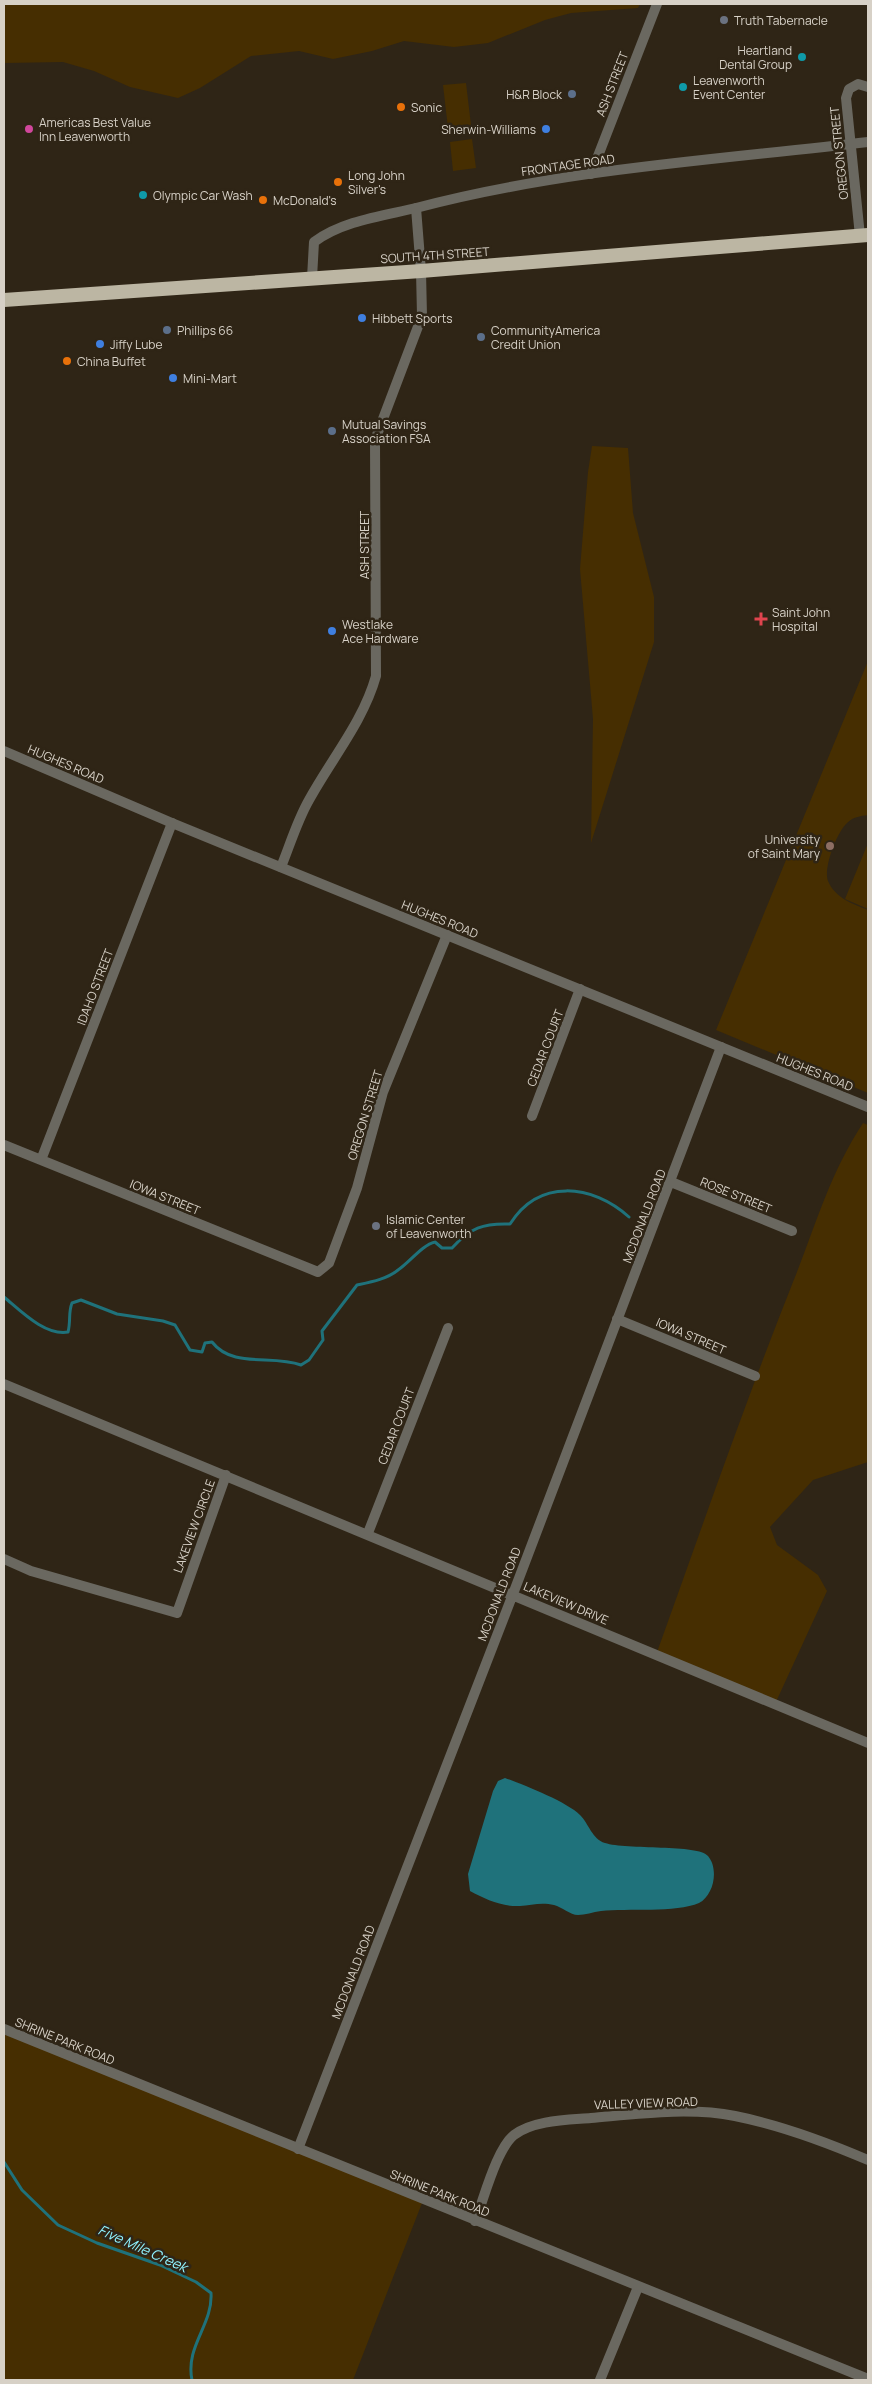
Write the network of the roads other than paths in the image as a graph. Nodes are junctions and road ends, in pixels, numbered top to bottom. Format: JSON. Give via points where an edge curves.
{"nodes":[{"id":1,"x":657,"y":4,"type":"edge"},
{"id":2,"x":868,"y":87,"type":"edge"},
{"id":3,"x":868,"y":142,"type":"edge"},
{"id":4,"x":851,"y":144,"type":"junction"},
{"id":5,"x":591,"y":174,"type":"junction"},
{"id":6,"x":416,"y":208,"type":"junction"},
{"id":7,"x":864,"y":235,"type":"edge"},
{"id":8,"x":421,"y":271,"type":"junction"},
{"id":9,"x":312,"y":278,"type":"junction"},
{"id":10,"x":4,"y":300,"type":"edge"},
{"id":11,"x":4,"y":751,"type":"edge"},
{"id":12,"x":172,"y":823,"type":"junction"},
{"id":13,"x":281,"y":867,"type":"junction"},
{"id":14,"x":447,"y":935,"type":"junction"},
{"id":15,"x":580,"y":989,"type":"junction"},
{"id":16,"x":720,"y":1047,"type":"junction"},
{"id":17,"x":868,"y":1107,"type":"edge"},
{"id":18,"x":532,"y":1116,"type":"dead end"},
{"id":19,"x":4,"y":1145,"type":"edge"},
{"id":20,"x":41,"y":1160,"type":"junction"},
{"id":21,"x":670,"y":1182,"type":"junction"},
{"id":22,"x":792,"y":1231,"type":"dead end"},
{"id":23,"x":318,"y":1272,"type":"joint"},
{"id":24,"x":617,"y":1319,"type":"junction"},
{"id":25,"x":448,"y":1328,"type":"dead end"},
{"id":26,"x":755,"y":1376,"type":"dead end"},
{"id":27,"x":4,"y":1384,"type":"edge"},
{"id":28,"x":226,"y":1475,"type":"junction"},
{"id":29,"x":368,"y":1533,"type":"junction"},
{"id":30,"x":4,"y":1559,"type":"edge"},
{"id":31,"x":513,"y":1594,"type":"junction"},
{"id":32,"x":868,"y":1743,"type":"edge"},
{"id":33,"x":4,"y":2030,"type":"edge"},
{"id":34,"x":298,"y":2149,"type":"junction"},
{"id":35,"x":868,"y":2160,"type":"edge"},
{"id":36,"x":475,"y":2221,"type":"junction"},
{"id":37,"x":638,"y":2287,"type":"junction"},
{"id":38,"x":868,"y":2379,"type":"edge"},
{"id":39,"x":600,"y":2380,"type":"edge"}],
"edges":[{"from":1,"to":5,"type":"street","name":"ASH STREET"},
{"from":2,"to":4,"type":"street","name":"OREGON STREET","via":[[858,84],[849,89],[846,98]]},
{"from":3,"to":4,"type":"street","name":"FRONTAGE ROAD"},
{"from":4,"to":5,"type":"street","name":"FRONTAGE ROAD"},
{"from":4,"to":7,"type":"street","name":"OREGON STREET"},
{"from":5,"to":6,"type":"street","name":"FRONTAGE ROAD","via":[[500,188]]},
{"from":6,"to":8,"type":"street","name":"ASH STREET"},
{"from":6,"to":9,"type":"street","name":"FRONTAGE ROAD","via":[[325,233],[314,242]]},
{"from":7,"to":8,"type":"highway","name":"SOUTH 4TH STREET"},
{"from":8,"to":9,"type":"highway","name":"SOUTH 4TH STREET"},
{"from":8,"to":13,"type":"street","name":"ASH STREET","via":[[422,316],[375,440],[376,676],[370,698],[308,801]]},
{"from":9,"to":10,"type":"highway","name":"SOUTH 4TH STREET"},
{"from":11,"to":12,"type":"street","name":"HUGHES ROAD"},
{"from":12,"to":13,"type":"street","name":"HUGHES ROAD"},
{"from":12,"to":20,"type":"street","name":"IDAHO STREET"},
{"from":13,"to":14,"type":"street","name":"HUGHES ROAD"},
{"from":14,"to":15,"type":"street","name":"HUGHES ROAD"},
{"from":14,"to":23,"type":"street","name":"OREGON STREET","via":[[383,1092],[357,1188],[329,1263]]},
{"from":15,"to":16,"type":"street","name":"HUGHES ROAD"},
{"from":15,"to":18,"type":"street","name":"CEDAR COURT"},
{"from":16,"to":17,"type":"street","name":"HUGHES ROAD"},
{"from":16,"to":21,"type":"street","name":"MCDONALD ROAD"},
{"from":19,"to":20,"type":"street","name":"IOWA STREET"},
{"from":20,"to":23,"type":"street","name":"IOWA STREET"},
{"from":21,"to":22,"type":"street","name":"ROSE STREET"},
{"from":21,"to":24,"type":"street","name":"MCDONALD ROAD"},
{"from":24,"to":26,"type":"street","name":"IOWA STREET"},
{"from":24,"to":31,"type":"street","name":"MCDONALD ROAD"},
{"from":25,"to":29,"type":"street","name":"CEDAR COURT"},
{"from":27,"to":28,"type":"street","name":"LAKEVIEW CIRCLE"},
{"from":28,"to":29,"type":"street","name":"LAKEVIEW DRIVE"},
{"from":28,"to":30,"type":"street","name":"LAKEVIEW CIRCLE","via":[[176,1613]]},
{"from":29,"to":31,"type":"street","name":"LAKEVIEW DRIVE"},
{"from":31,"to":32,"type":"street","name":"LAKEVIEW DRIVE"},
{"from":31,"to":34,"type":"street","name":"MCDONALD ROAD"},
{"from":33,"to":34,"type":"street","name":"SHRINE PARK ROAD"},
{"from":34,"to":36,"type":"street","name":"SHRINE PARK ROAD"},
{"from":35,"to":36,"type":"street","name":"VALLEY VIEW ROAD","via":[[782,2129],[734,2116],[696,2112],[576,2119],[530,2127],[513,2136],[500,2156]]},
{"from":36,"to":37,"type":"street","name":"SHRINE PARK ROAD"},
{"from":37,"to":38,"type":"street","name":"SHRINE PARK ROAD"},
{"from":37,"to":39,"type":"street"}]}
